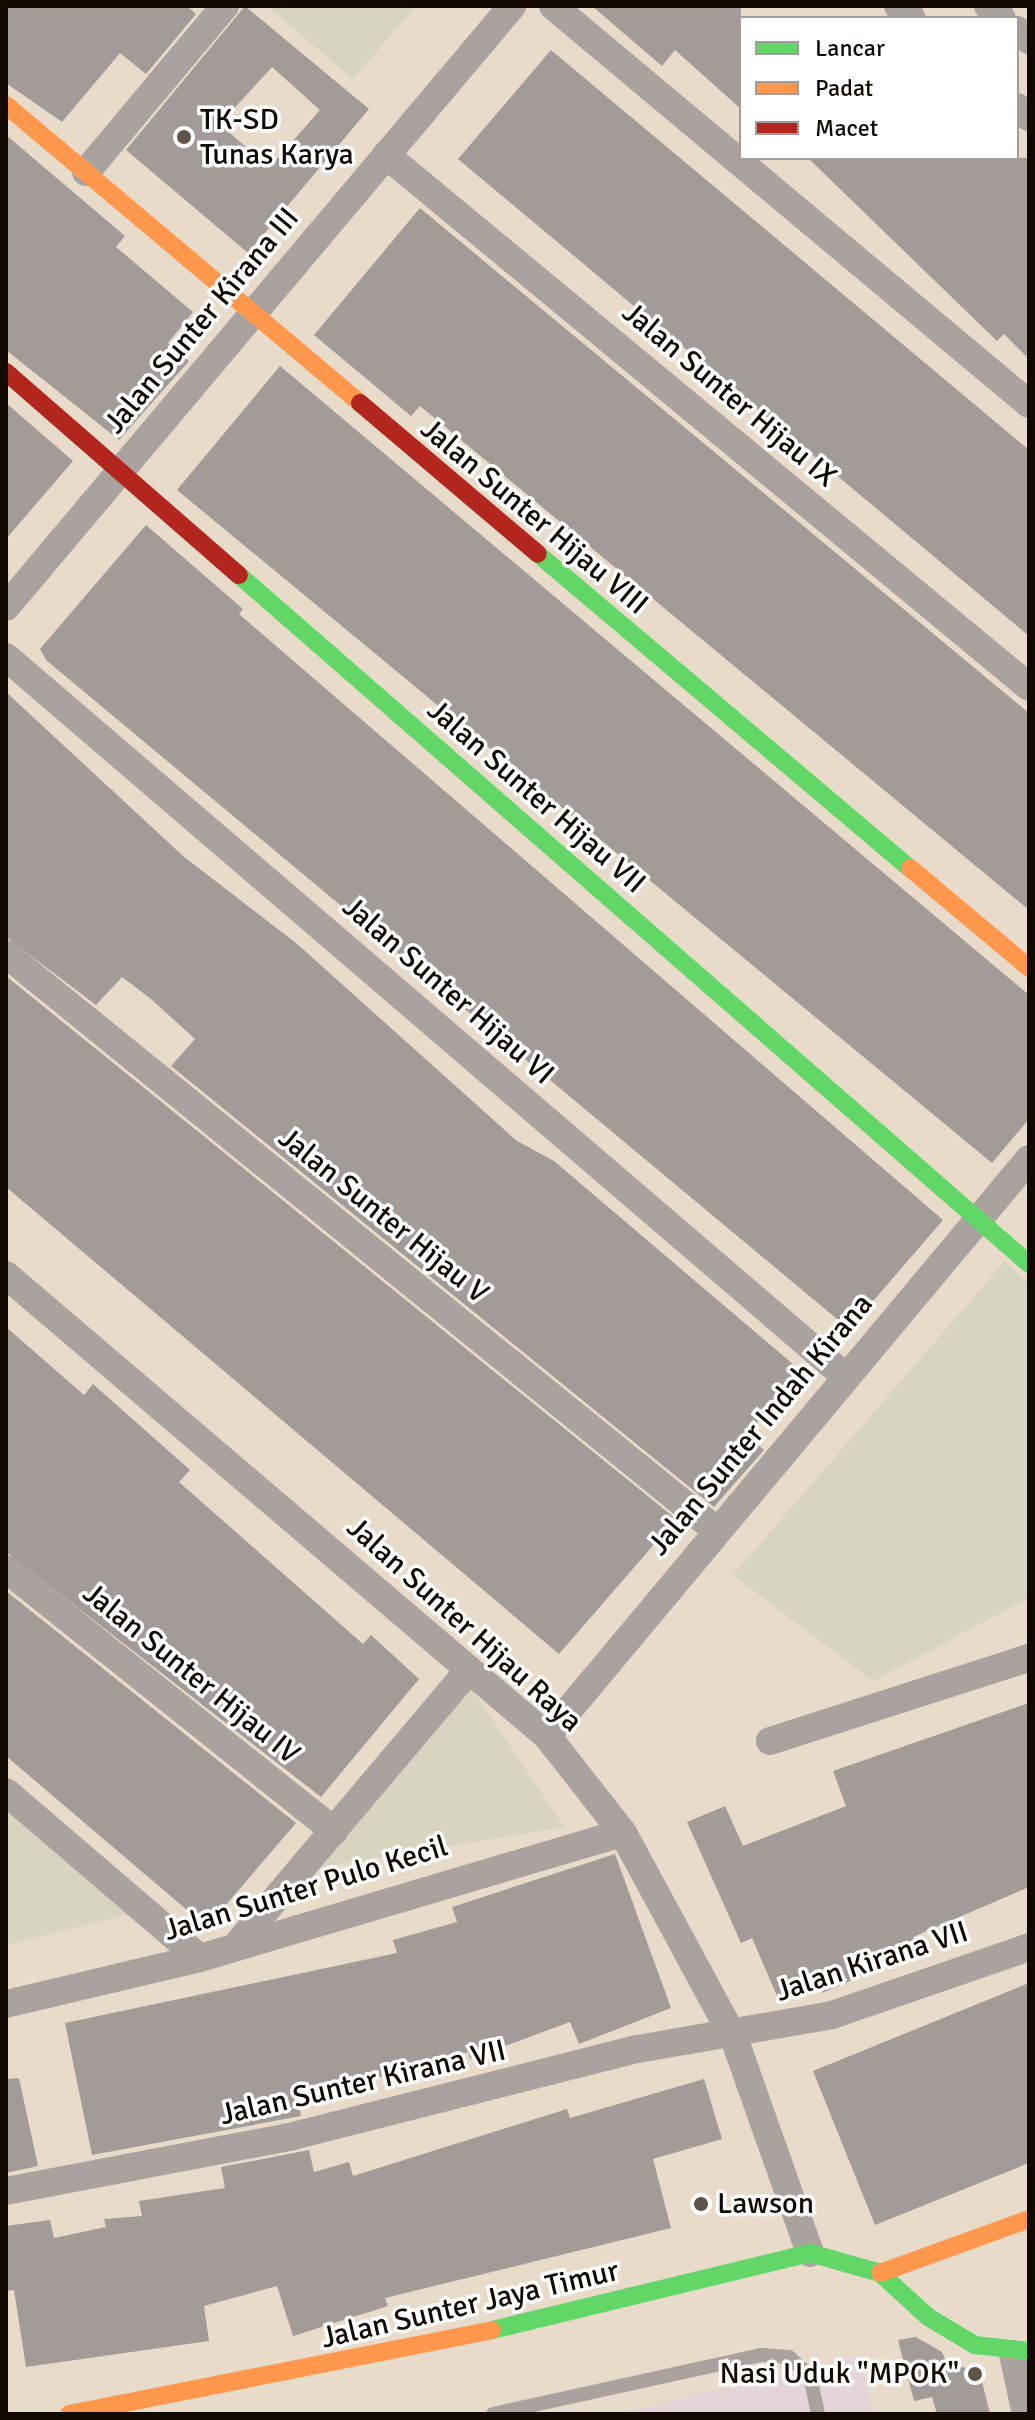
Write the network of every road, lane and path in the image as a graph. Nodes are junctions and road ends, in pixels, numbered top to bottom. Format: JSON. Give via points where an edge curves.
{"nodes":[{"id":1,"x":512,"y":6,"type":"edge"},
{"id":2,"x":553,"y":6,"type":"edge"},
{"id":3,"x":219,"y":8,"type":"edge"},
{"id":4,"x":6,"y":105,"type":"edge"},
{"id":5,"x":386,"y":155,"type":"junction"},
{"id":6,"x":86,"y":172,"type":"junction"},
{"id":7,"x":250,"y":317,"type":"junction"},
{"id":8,"x":6,"y":372,"type":"edge"},
{"id":9,"x":1029,"y":404,"type":"edge"},
{"id":10,"x":121,"y":470,"type":"junction"},
{"id":11,"x":6,"y":607,"type":"edge"},
{"id":12,"x":6,"y":657,"type":"edge"},
{"id":13,"x":1029,"y":687,"type":"edge"},
{"id":14,"x":6,"y":954,"type":"edge"},
{"id":15,"x":1029,"y":968,"type":"edge"},
{"id":16,"x":1029,"y":1159,"type":"edge"},
{"id":17,"x":977,"y":1220,"type":"junction"},
{"id":18,"x":1029,"y":1264,"type":"edge"},
{"id":19,"x":6,"y":1275,"type":"edge"},
{"id":20,"x":846,"y":1377,"type":"junction"},
{"id":21,"x":717,"y":1531,"type":"junction"},
{"id":22,"x":6,"y":1569,"type":"edge"},
{"id":23,"x":1029,"y":1658,"type":"edge"},
{"id":24,"x":469,"y":1670,"type":"junction"},
{"id":25,"x":547,"y":1736,"type":"junction"},
{"id":26,"x":770,"y":1741,"type":"dead end"},
{"id":27,"x":6,"y":1792,"type":"edge"},
{"id":28,"x":334,"y":1831,"type":"junction"},
{"id":29,"x":623,"y":1833,"type":"junction"},
{"id":30,"x":240,"y":1941,"type":"junction"},
{"id":31,"x":1029,"y":1947,"type":"edge"},
{"id":32,"x":200,"y":1958,"type":"junction"},
{"id":33,"x":6,"y":2004,"type":"edge"},
{"id":34,"x":734,"y":2038,"type":"junction"},
{"id":35,"x":6,"y":2191,"type":"edge"},
{"id":36,"x":1029,"y":2219,"type":"edge"},
{"id":37,"x":810,"y":2253,"type":"junction"},
{"id":38,"x":880,"y":2273,"type":"junction"},
{"id":39,"x":1021,"y":2353,"type":"edge"},
{"id":40,"x":99,"y":2411,"type":"edge"},
{"id":41,"x":69,"y":2414,"type":"edge"},
{"id":42,"x":493,"y":2414,"type":"edge"},
{"id":43,"x":818,"y":2414,"type":"edge"},
{"id":44,"x":1026,"y":2414,"type":"edge"}],
"edges":[{"from":1,"to":5,"type":"street","name":"Jalan Sunter Kirana III"},
{"from":2,"to":9,"type":"street"},
{"from":3,"to":6,"type":"street"},
{"from":4,"to":6,"type":"street","name":"Jalan Sunter Hijau VIII"},
{"from":5,"to":7,"type":"street","name":"Jalan Sunter Kirana III"},
{"from":5,"to":13,"type":"street","name":"Jalan Sunter Hijau IX"},
{"from":6,"to":7,"type":"street","name":"Jalan Sunter Hijau VIII"},
{"from":7,"to":10,"type":"street","name":"Jalan Sunter Kirana III"},
{"from":7,"to":15,"type":"street","name":"Jalan Sunter Hijau VIII"},
{"from":8,"to":10,"type":"street","name":"Jalan Sunter Hijau VII"},
{"from":10,"to":11,"type":"street","name":"Jalan Sunter Kirana III"},
{"from":10,"to":17,"type":"street","name":"Jalan Sunter Hijau VII"},
{"from":12,"to":20,"type":"street","name":"Jalan Sunter Hijau VI"},
{"from":14,"to":21,"type":"street","name":"Jalan Sunter Hijau V"},
{"from":16,"to":17,"type":"street","name":"Jalan Sunter Indah Kirana"},
{"from":17,"to":18,"type":"street","name":"Jalan Sunter Hijau VII"},
{"from":17,"to":20,"type":"street","name":"Jalan Sunter Indah Kirana"},
{"from":19,"to":24,"type":"street","name":"Jalan Sunter Hijau Raya"},
{"from":20,"to":21,"type":"street","name":"Jalan Sunter Indah Kirana"},
{"from":21,"to":25,"type":"street","name":"Jalan Sunter Indah Kirana"},
{"from":22,"to":28,"type":"street","name":"Jalan Sunter Hijau IV"},
{"from":23,"to":26,"type":"street"},
{"from":24,"to":25,"type":"street","name":"Jalan Sunter Hijau Raya"},
{"from":24,"to":28,"type":"street"},
{"from":25,"to":29,"type":"street","name":"Jalan Sunter Hijau Raya"},
{"from":27,"to":32,"type":"street"},
{"from":28,"to":30,"type":"street"},
{"from":29,"to":30,"type":"street","name":"Jalan Sunter Pulo Kecil"},
{"from":29,"to":34,"type":"street","name":"Jalan Sunter Hijau Raya"},
{"from":30,"to":32,"type":"street","name":"Jalan Sunter Pulo Kecil"},
{"from":31,"to":34,"type":"street","name":"Jalan Kirana VII","via":[[832,2015]]},
{"from":32,"to":33,"type":"street","name":"Jalan Sunter Pulo Kecil"},
{"from":34,"to":35,"type":"street","name":"Jalan Sunter Kirana VII","via":[[638,2049],[293,2136]]},
{"from":34,"to":37,"type":"street","name":"Jalan Sunter Hijau Raya"},
{"from":36,"to":38,"type":"street"},
{"from":37,"to":38,"type":"street","name":"Jalan Sunter Jaya Timur"},
{"from":37,"to":40,"type":"street","name":"Jalan Sunter Jaya Timur","via":[[378,2358]]},
{"from":38,"to":39,"type":"street","via":[[950,2333]]},
{"from":39,"to":44,"type":"street"},
{"from":40,"to":41,"type":"street","name":"Jalan Sunter Jaya Timur"},
{"from":42,"to":43,"type":"lane","via":[[761,2355],[789,2357],[810,2376]]}]}
